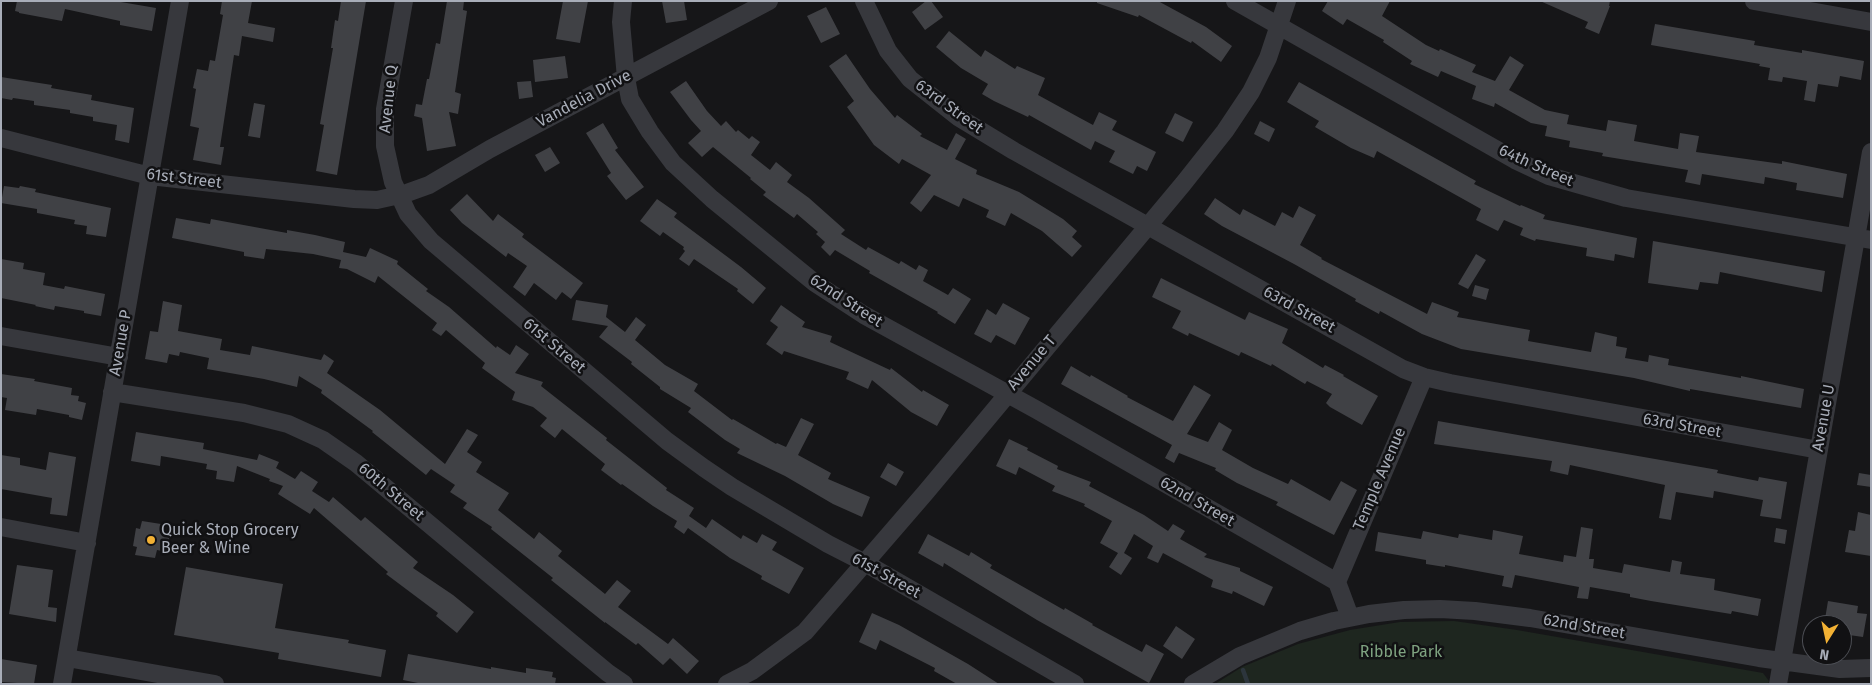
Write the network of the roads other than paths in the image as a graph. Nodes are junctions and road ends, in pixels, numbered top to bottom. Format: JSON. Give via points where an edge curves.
{"nodes":[{"id":1,"x":180,"y":1,"type":"edge"},
{"id":2,"x":404,"y":1,"type":"edge"},
{"id":3,"x":623,"y":1,"type":"edge"},
{"id":4,"x":769,"y":1,"type":"edge"},
{"id":5,"x":864,"y":1,"type":"edge"},
{"id":6,"x":1235,"y":1,"type":"edge"},
{"id":7,"x":1287,"y":1,"type":"edge"},
{"id":8,"x":1754,"y":1,"type":"edge"},
{"id":9,"x":1871,"y":22,"type":"edge"},
{"id":10,"x":1279,"y":26,"type":"junction"},
{"id":11,"x":626,"y":78,"type":"junction"},
{"id":12,"x":1,"y":138,"type":"edge"},
{"id":13,"x":1871,"y":152,"type":"edge"},
{"id":14,"x":150,"y":176,"type":"junction"},
{"id":15,"x":399,"y":195,"type":"junction"},
{"id":16,"x":1147,"y":226,"type":"junction"},
{"id":17,"x":1863,"y":239,"type":"edge"},
{"id":18,"x":1,"y":336,"type":"edge"},
{"id":19,"x":118,"y":357,"type":"junction"},
{"id":20,"x":1424,"y":377,"type":"junction"},
{"id":21,"x":112,"y":392,"type":"junction"},
{"id":22,"x":1007,"y":394,"type":"junction"},
{"id":23,"x":1819,"y":450,"type":"junction"},
{"id":24,"x":1,"y":527,"type":"edge"},
{"id":25,"x":87,"y":542,"type":"junction"},
{"id":26,"x":865,"y":563,"type":"junction"},
{"id":27,"x":1337,"y":582,"type":"junction"},
{"id":28,"x":1350,"y":617,"type":"junction"},
{"id":29,"x":66,"y":658,"type":"junction"},
{"id":30,"x":1782,"y":662,"type":"junction"},
{"id":31,"x":1871,"y":668,"type":"edge"},
{"id":32,"x":62,"y":684,"type":"edge"},
{"id":33,"x":215,"y":684,"type":"edge"},
{"id":34,"x":624,"y":684,"type":"edge"},
{"id":35,"x":727,"y":684,"type":"edge"},
{"id":36,"x":1075,"y":684,"type":"edge"},
{"id":37,"x":1193,"y":684,"type":"edge"},
{"id":38,"x":1778,"y":684,"type":"edge"}],
"edges":[{"from":1,"to":14,"type":"street","name":"Avenue P"},
{"from":2,"to":15,"type":"street","name":"Avenue Q","via":[[385,109],[385,146]]},
{"from":3,"to":11,"type":"street","name":"62nd Street","via":[[621,22]]},
{"from":4,"to":11,"type":"street","name":"Vandelia Drive"},
{"from":5,"to":16,"type":"street","name":"63rd Street","via":[[888,51],[910,79],[958,117]]},
{"from":6,"to":10,"type":"street","name":"64th Street"},
{"from":7,"to":10,"type":"street","name":"Avenue T"},
{"from":8,"to":9,"type":"street"},
{"from":10,"to":16,"type":"street","name":"Avenue T","via":[[1251,92],[1225,131]]},
{"from":10,"to":17,"type":"street","name":"64th Street","via":[[1515,160],[1549,176],[1626,198]]},
{"from":11,"to":15,"type":"street","name":"Vandelia Drive","via":[[490,149],[429,185]]},
{"from":11,"to":22,"type":"street","name":"62nd Street","via":[[630,99],[650,132],[673,163],[712,199],[823,289]]},
{"from":12,"to":14,"type":"street","name":"61st Street"},
{"from":13,"to":17,"type":"street","name":"Avenue U"},
{"from":14,"to":15,"type":"street","name":"61st Street","via":[[354,199],[378,200]]},
{"from":14,"to":19,"type":"street","name":"Avenue P"},
{"from":15,"to":26,"type":"street","name":"61st Street","via":[[408,214],[431,241],[667,441],[732,487]]},
{"from":16,"to":20,"type":"street","name":"63rd Street","via":[[1403,369]]},
{"from":16,"to":22,"type":"street","name":"Avenue T"},
{"from":17,"to":23,"type":"street","name":"Avenue U"},
{"from":18,"to":19,"type":"street"},
{"from":19,"to":21,"type":"street","name":"Avenue P"},
{"from":20,"to":23,"type":"street","name":"63rd Street"},
{"from":20,"to":27,"type":"street","name":"Temple Avenue"},
{"from":21,"to":25,"type":"street","name":"Avenue P"},
{"from":21,"to":34,"type":"street","name":"60th Street","via":[[244,413],[288,424],[323,440],[356,463]]},
{"from":22,"to":26,"type":"street","name":"Avenue T"},
{"from":22,"to":27,"type":"street","name":"62nd Street"},
{"from":23,"to":30,"type":"street","name":"Avenue U"},
{"from":24,"to":25,"type":"street"},
{"from":25,"to":29,"type":"street","name":"Avenue P"},
{"from":26,"to":35,"type":"street","name":"Avenue T","via":[[805,632],[752,671]]},
{"from":26,"to":36,"type":"street","name":"61st Street"},
{"from":27,"to":28,"type":"street"},
{"from":28,"to":30,"type":"street","name":"62nd Street","via":[[1404,610],[1475,611]]},
{"from":28,"to":37,"type":"street","via":[[1266,643]]},
{"from":29,"to":32,"type":"street","name":"Avenue P"},
{"from":29,"to":33,"type":"street"},
{"from":30,"to":31,"type":"street","name":"62nd Street","via":[[1840,669]]},
{"from":30,"to":38,"type":"street","name":"Avenue U"}]}
